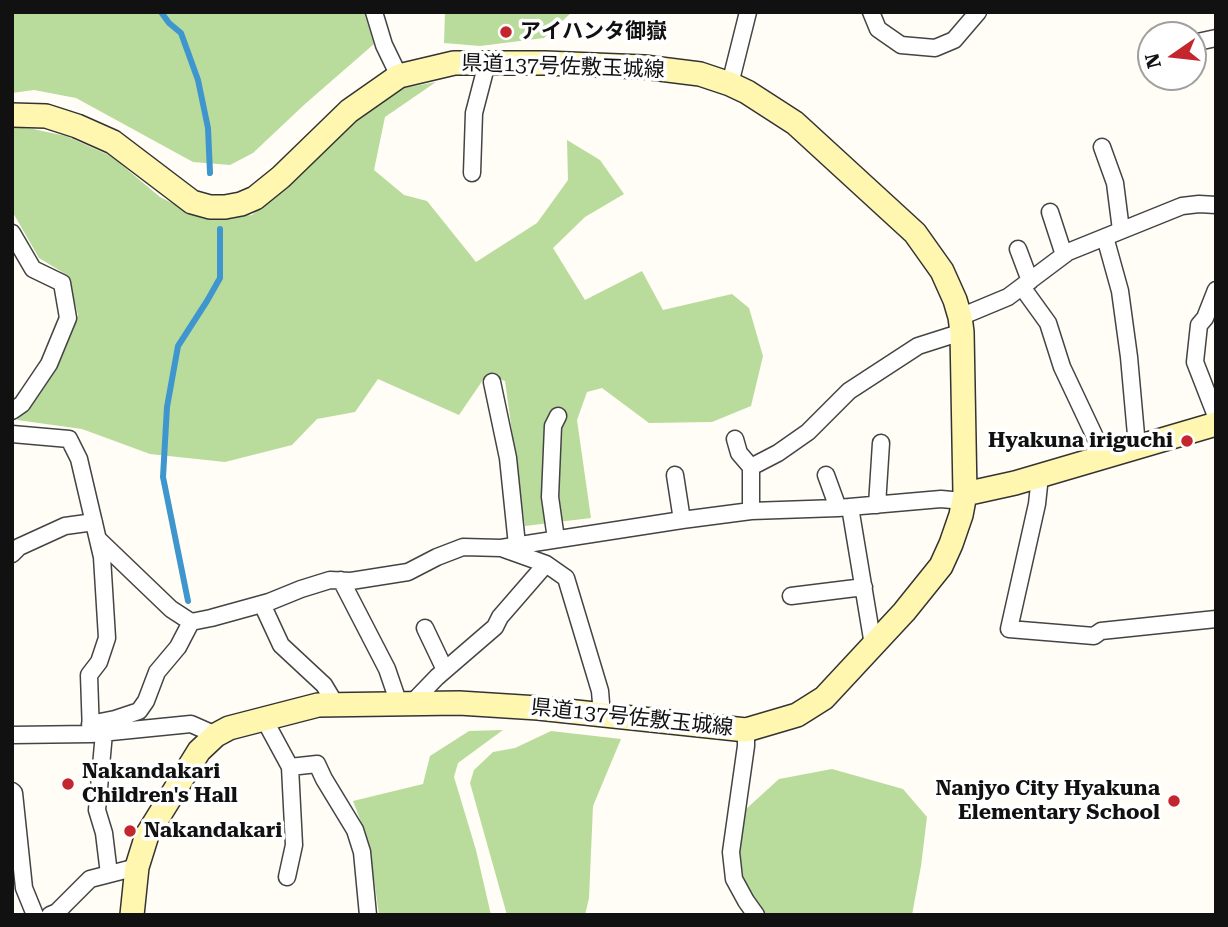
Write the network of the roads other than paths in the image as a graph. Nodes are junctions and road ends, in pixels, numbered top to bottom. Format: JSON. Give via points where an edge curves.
{"nodes":[{"id":1,"x":374,"y":12,"type":"edge"},
{"id":2,"x":748,"y":12,"type":"edge"},
{"id":3,"x":872,"y":12,"type":"edge"},
{"id":4,"x":978,"y":12,"type":"edge"},
{"id":5,"x":487,"y":63,"type":"junction"},
{"id":6,"x":398,"y":76,"type":"junction"},
{"id":7,"x":730,"y":84,"type":"junction"},
{"id":8,"x":12,"y":116,"type":"edge"},
{"id":9,"x":1102,"y":147,"type":"dead end"},
{"id":10,"x":472,"y":173,"type":"dead end"},
{"id":11,"x":1216,"y":205,"type":"edge"},
{"id":12,"x":1050,"y":212,"type":"dead end"},
{"id":13,"x":1121,"y":230,"type":"junction"},
{"id":14,"x":12,"y":233,"type":"edge"},
{"id":15,"x":1105,"y":237,"type":"junction"},
{"id":16,"x":1018,"y":248,"type":"dead end"},
{"id":17,"x":1064,"y":256,"type":"junction"},
{"id":18,"x":1026,"y":284,"type":"junction"},
{"id":19,"x":1216,"y":290,"type":"edge"},
{"id":20,"x":961,"y":325,"type":"junction"},
{"id":21,"x":492,"y":382,"type":"dead end"},
{"id":22,"x":12,"y":411,"type":"edge"},
{"id":23,"x":558,"y":416,"type":"dead end"},
{"id":24,"x":1216,"y":416,"type":"edge"},
{"id":25,"x":1216,"y":424,"type":"edge"},
{"id":26,"x":12,"y":434,"type":"edge"},
{"id":27,"x":735,"y":439,"type":"dead end"},
{"id":28,"x":881,"y":443,"type":"dead end"},
{"id":29,"x":1138,"y":446,"type":"junction"},
{"id":30,"x":1104,"y":456,"type":"junction"},
{"id":31,"x":751,"y":467,"type":"junction"},
{"id":32,"x":674,"y":475,"type":"dead end"},
{"id":33,"x":826,"y":475,"type":"dead end"},
{"id":34,"x":1040,"y":475,"type":"junction"},
{"id":35,"x":964,"y":497,"type":"junction"},
{"id":36,"x":877,"y":505,"type":"junction"},
{"id":37,"x":844,"y":507,"type":"junction"},
{"id":38,"x":751,"y":511,"type":"junction"},
{"id":39,"x":682,"y":520,"type":"junction"},
{"id":40,"x":94,"y":522,"type":"junction"},
{"id":41,"x":98,"y":538,"type":"junction"},
{"id":42,"x":556,"y":539,"type":"junction"},
{"id":43,"x":509,"y":547,"type":"junction"},
{"id":44,"x":12,"y":554,"type":"edge"},
{"id":45,"x":546,"y":565,"type":"junction"},
{"id":46,"x":341,"y":580,"type":"junction"},
{"id":47,"x":864,"y":587,"type":"junction"},
{"id":48,"x":791,"y":596,"type":"dead end"},
{"id":49,"x":262,"y":604,"type":"junction"},
{"id":50,"x":1216,"y":619,"type":"edge"},
{"id":51,"x":191,"y":622,"type":"junction"},
{"id":52,"x":425,"y":628,"type":"dead end"},
{"id":53,"x":873,"y":645,"type":"junction"},
{"id":54,"x":445,"y":670,"type":"junction"},
{"id":55,"x":405,"y":704,"type":"junction"},
{"id":56,"x":336,"y":705,"type":"junction"},
{"id":57,"x":602,"y":715,"type":"junction"},
{"id":58,"x":264,"y":719,"type":"junction"},
{"id":59,"x":95,"y":730,"type":"junction"},
{"id":60,"x":746,"y":730,"type":"junction"},
{"id":61,"x":12,"y":735,"type":"edge"},
{"id":62,"x":216,"y":735,"type":"junction"},
{"id":63,"x":290,"y":767,"type":"junction"},
{"id":64,"x":12,"y":791,"type":"edge"},
{"id":65,"x":136,"y":866,"type":"junction"},
{"id":66,"x":109,"y":874,"type":"junction"},
{"id":67,"x":287,"y":877,"type":"dead end"},
{"id":68,"x":35,"y":915,"type":"edge"},
{"id":69,"x":50,"y":915,"type":"edge"},
{"id":70,"x":132,"y":915,"type":"edge"},
{"id":71,"x":368,"y":915,"type":"edge"},
{"id":72,"x":756,"y":915,"type":"edge"}],
"edges":[{"from":1,"to":6,"type":"street"},
{"from":2,"to":7,"type":"street"},
{"from":3,"to":4,"type":"street","via":[[878,29],[901,45],[934,48],[954,40]]},
{"from":5,"to":6,"type":"main road","name":"県道137号佐敷玉城線","via":[[454,63]]},
{"from":5,"to":7,"type":"main road","name":"県道137号佐敷玉城線","via":[[644,66],[700,74]]},
{"from":5,"to":10,"type":"street","via":[[474,113]]},
{"from":6,"to":8,"type":"main road","name":"県道137号佐敷玉城線","via":[[349,111],[254,198],[225,207],[192,202],[113,142],[77,125],[46,116]]},
{"from":7,"to":20,"type":"main road","name":"県道137号佐敷玉城線","via":[[795,124],[915,233],[942,271]]},
{"from":9,"to":13,"type":"street","via":[[1115,183]]},
{"from":11,"to":13,"type":"street","via":[[1182,205]]},
{"from":12,"to":17,"type":"street"},
{"from":13,"to":15,"type":"street"},
{"from":14,"to":22,"type":"street","via":[[33,269],[62,283],[68,318],[49,364],[22,404]]},
{"from":15,"to":17,"type":"street"},
{"from":15,"to":29,"type":"street","via":[[1120,291]]},
{"from":16,"to":18,"type":"street"},
{"from":17,"to":18,"type":"street"},
{"from":18,"to":20,"type":"street"},
{"from":18,"to":30,"type":"street","via":[[1048,323],[1062,367]]},
{"from":19,"to":24,"type":"street","via":[[1199,325],[1195,362]]},
{"from":20,"to":31,"type":"street","via":[[918,346],[849,391],[808,432]]},
{"from":20,"to":35,"type":"main road","name":"県道137号佐敷玉城線"},
{"from":21,"to":43,"type":"street","via":[[508,458]]},
{"from":23,"to":42,"type":"street","via":[[553,426],[550,497]]},
{"from":25,"to":29,"type":"main road"},
{"from":26,"to":40,"type":"street","via":[[69,439],[79,459]]},
{"from":27,"to":31,"type":"street"},
{"from":28,"to":36,"type":"street"},
{"from":29,"to":30,"type":"main road"},
{"from":30,"to":34,"type":"main road"},
{"from":31,"to":38,"type":"street"},
{"from":32,"to":39,"type":"street"},
{"from":33,"to":37,"type":"street"},
{"from":34,"to":35,"type":"main road"},
{"from":34,"to":50,"type":"street","via":[[1009,629],[1094,636],[1101,631]]},
{"from":35,"to":36,"type":"street"},
{"from":35,"to":53,"type":"main road","name":"県道137号佐敷玉城線","via":[[941,566]]},
{"from":36,"to":37,"type":"street"},
{"from":37,"to":38,"type":"street"},
{"from":37,"to":47,"type":"street"},
{"from":38,"to":39,"type":"street"},
{"from":39,"to":42,"type":"street"},
{"from":40,"to":41,"type":"street"},
{"from":40,"to":44,"type":"street","via":[[65,526]]},
{"from":41,"to":51,"type":"street","via":[[171,609]]},
{"from":41,"to":59,"type":"street","via":[[107,638],[89,675]]},
{"from":42,"to":43,"type":"street"},
{"from":43,"to":45,"type":"street"},
{"from":43,"to":46,"type":"street","via":[[463,547],[408,572]]},
{"from":45,"to":54,"type":"street","via":[[495,627]]},
{"from":45,"to":57,"type":"street","via":[[566,578],[600,691]]},
{"from":46,"to":49,"type":"street"},
{"from":46,"to":55,"type":"street"},
{"from":47,"to":48,"type":"street"},
{"from":47,"to":53,"type":"street"},
{"from":49,"to":51,"type":"street"},
{"from":49,"to":56,"type":"street","via":[[281,645],[324,685]]},
{"from":51,"to":59,"type":"street","via":[[157,672],[139,711]]},
{"from":52,"to":54,"type":"street"},
{"from":53,"to":60,"type":"main road","name":"県道137号佐敷玉城線","via":[[807,710]]},
{"from":54,"to":55,"type":"street"},
{"from":55,"to":56,"type":"main road","name":"県道137号佐敷玉城線"},
{"from":55,"to":57,"type":"main road","name":"県道137号佐敷玉城線","via":[[459,703]]},
{"from":56,"to":58,"type":"main road","name":"県道137号佐敷玉城線"},
{"from":57,"to":60,"type":"main road","name":"県道137号佐敷玉城線"},
{"from":58,"to":62,"type":"main road","name":"県道137号佐敷玉城線"},
{"from":58,"to":63,"type":"street"},
{"from":59,"to":61,"type":"street"},
{"from":59,"to":62,"type":"street","via":[[191,724]]},
{"from":59,"to":66,"type":"street","via":[[97,810]]},
{"from":60,"to":72,"type":"street","via":[[731,852],[734,879]]},
{"from":62,"to":65,"type":"main road","name":"県道137号佐敷玉城線","via":[[199,751],[147,835]]},
{"from":63,"to":67,"type":"street","via":[[294,845]]},
{"from":63,"to":71,"type":"street","via":[[317,764],[355,830],[362,852]]},
{"from":64,"to":68,"type":"street","via":[[24,888]]},
{"from":65,"to":66,"type":"street"},
{"from":65,"to":70,"type":"main road","name":"県道137号佐敷玉城線"},
{"from":66,"to":69,"type":"street","via":[[90,879]]}]}
